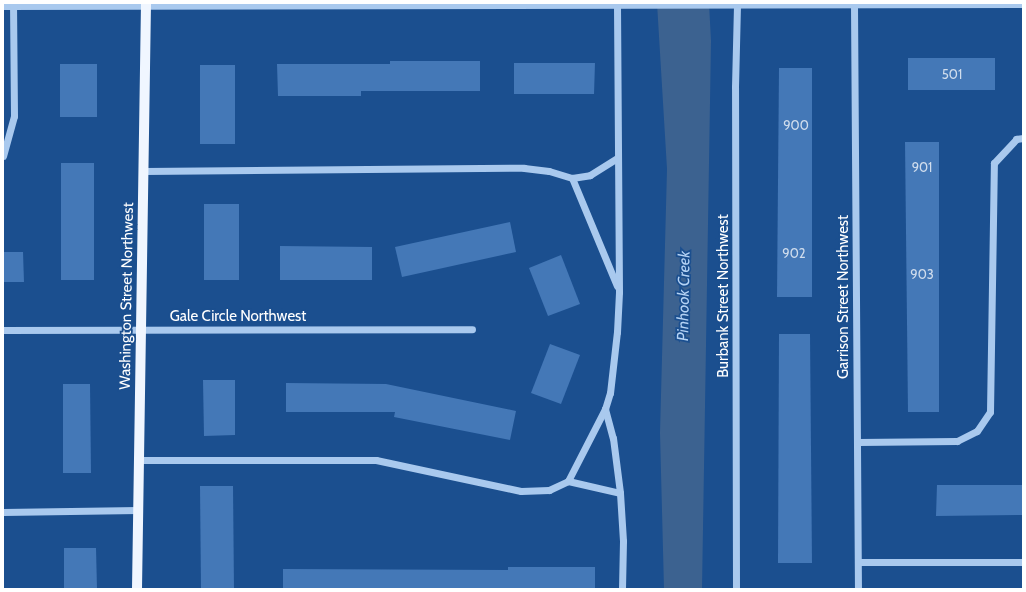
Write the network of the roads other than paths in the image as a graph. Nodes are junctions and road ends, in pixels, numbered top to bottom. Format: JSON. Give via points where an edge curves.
{"nodes":[{"id":1,"x":276,"y":3,"type":"edge"},
{"id":2,"x":391,"y":3,"type":"edge"},
{"id":3,"x":13,"y":4,"type":"edge"},
{"id":4,"x":146,"y":4,"type":"edge"},
{"id":5,"x":617,"y":4,"type":"junction"},
{"id":6,"x":737,"y":4,"type":"edge"},
{"id":7,"x":1022,"y":4,"type":"edge"},
{"id":8,"x":854,"y":5,"type":"junction"},
{"id":9,"x":3,"y":6,"type":"edge"},
{"id":10,"x":1023,"y":138,"type":"edge"},
{"id":11,"x":3,"y":156,"type":"edge"},
{"id":12,"x":617,"y":158,"type":"junction"},
{"id":13,"x":144,"y":171,"type":"junction"},
{"id":14,"x":572,"y":178,"type":"junction"},
{"id":15,"x":619,"y":292,"type":"junction"},
{"id":16,"x":472,"y":329,"type":"dead end"},
{"id":17,"x":3,"y":330,"type":"edge"},
{"id":18,"x":142,"y":330,"type":"junction"},
{"id":19,"x":605,"y":409,"type":"junction"},
{"id":20,"x":858,"y":442,"type":"junction"},
{"id":21,"x":140,"y":460,"type":"junction"},
{"id":22,"x":568,"y":481,"type":"junction"},
{"id":23,"x":620,"y":493,"type":"junction"},
{"id":24,"x":138,"y":510,"type":"junction"},
{"id":25,"x":3,"y":512,"type":"edge"},
{"id":26,"x":858,"y":562,"type":"junction"},
{"id":27,"x":1023,"y":562,"type":"edge"},
{"id":28,"x":136,"y":589,"type":"edge"},
{"id":29,"x":622,"y":589,"type":"edge"},
{"id":30,"x":736,"y":589,"type":"edge"},
{"id":31,"x":858,"y":589,"type":"edge"}],
"edges":[{"from":1,"to":2,"type":"street"},
{"from":1,"to":4,"type":"street"},
{"from":2,"to":5,"type":"street"},
{"from":3,"to":4,"type":"street"},
{"from":3,"to":9,"type":"street"},
{"from":3,"to":11,"type":"street","via":[[14,116]]},
{"from":4,"to":13,"type":"main road","name":"Washington Street Northwest"},
{"from":5,"to":6,"type":"street"},
{"from":5,"to":12,"type":"street"},
{"from":6,"to":8,"type":"street"},
{"from":6,"to":30,"type":"street","name":"Burbank Street Northwest"},
{"from":7,"to":8,"type":"street"},
{"from":8,"to":20,"type":"street","name":"Garrison Street Northwest"},
{"from":10,"to":20,"type":"street","via":[[1016,139],[994,163],[990,412],[977,431],[958,440]]},
{"from":12,"to":14,"type":"street","via":[[590,175]]},
{"from":12,"to":15,"type":"street"},
{"from":13,"to":14,"type":"street","via":[[524,168],[549,171]]},
{"from":13,"to":18,"type":"main road","name":"Washington Street Northwest"},
{"from":14,"to":15,"type":"street"},
{"from":15,"to":19,"type":"street","via":[[610,393]]},
{"from":16,"to":18,"type":"street","name":"Gale Circle Northwest"},
{"from":17,"to":18,"type":"street","name":"Gale Circle Northwest"},
{"from":18,"to":21,"type":"main road","name":"Washington Street Northwest"},
{"from":19,"to":22,"type":"street"},
{"from":19,"to":23,"type":"street","via":[[613,438]]},
{"from":20,"to":26,"type":"street","name":"Garrison Street Northwest"},
{"from":21,"to":22,"type":"street","via":[[376,460],[521,491],[549,490]]},
{"from":21,"to":24,"type":"main road","name":"Washington Street Northwest"},
{"from":22,"to":23,"type":"street"},
{"from":23,"to":29,"type":"street"},
{"from":24,"to":25,"type":"street"},
{"from":24,"to":28,"type":"main road","name":"Washington Street Northwest"},
{"from":26,"to":27,"type":"street"},
{"from":26,"to":31,"type":"street","name":"Garrison Street Northwest"}]}
